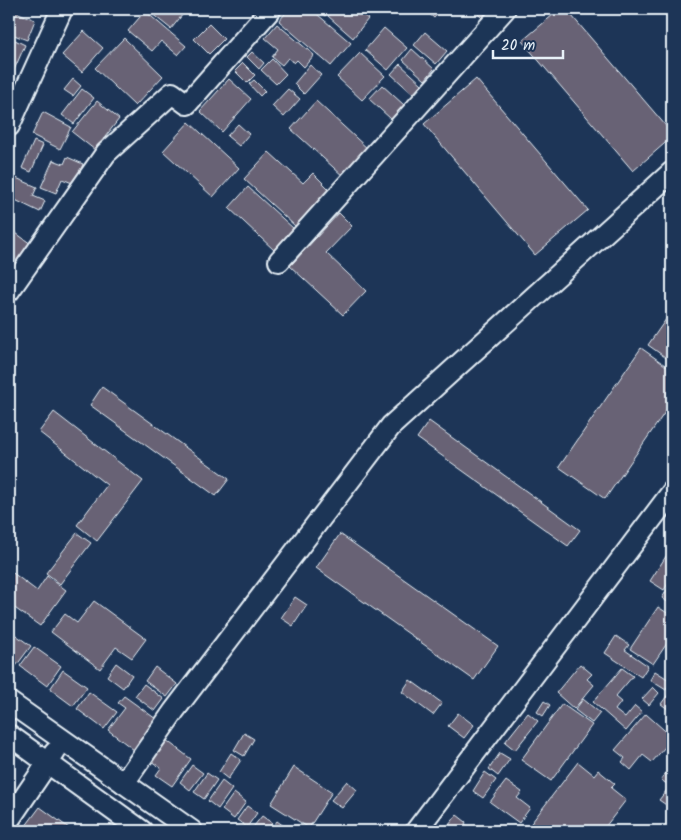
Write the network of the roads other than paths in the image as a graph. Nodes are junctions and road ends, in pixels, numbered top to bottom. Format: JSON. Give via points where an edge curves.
{"nodes":[{"id":1,"x":62,"y":9,"type":"edge"},
{"id":2,"x":271,"y":9,"type":"edge"},
{"id":3,"x":505,"y":9,"type":"edge"},
{"id":4,"x":9,"y":126,"type":"edge"},
{"id":5,"x":672,"y":172,"type":"edge"},
{"id":6,"x":280,"y":260,"type":"dead end"},
{"id":7,"x":9,"y":292,"type":"edge"},
{"id":8,"x":672,"y":492,"type":"edge"},
{"id":9,"x":666,"y":514,"type":"edge"},
{"id":10,"x":9,"y":702,"type":"edge"},
{"id":11,"x":9,"y":735,"type":"edge"},
{"id":12,"x":63,"y":740,"type":"junction"},
{"id":13,"x":47,"y":764,"type":"junction"},
{"id":14,"x":124,"y":783,"type":"junction"},
{"id":15,"x":9,"y":820,"type":"edge"},
{"id":16,"x":142,"y":831,"type":"edge"},
{"id":17,"x":192,"y":831,"type":"edge"},
{"id":18,"x":416,"y":831,"type":"edge"}],
"edges":[{"from":1,"to":4,"type":"street"},
{"from":2,"to":7,"type":"street","via":[[187,104],[172,93],[106,153]]},
{"from":3,"to":6,"type":"street"},
{"from":5,"to":14,"type":"street","via":[[391,426],[174,711]]},
{"from":8,"to":9,"type":"street"},
{"from":9,"to":18,"type":"street"},
{"from":10,"to":12,"type":"street"},
{"from":11,"to":13,"type":"street"},
{"from":12,"to":13,"type":"street"},
{"from":12,"to":14,"type":"street"},
{"from":13,"to":15,"type":"street"},
{"from":13,"to":16,"type":"street"},
{"from":14,"to":17,"type":"street"}]}
